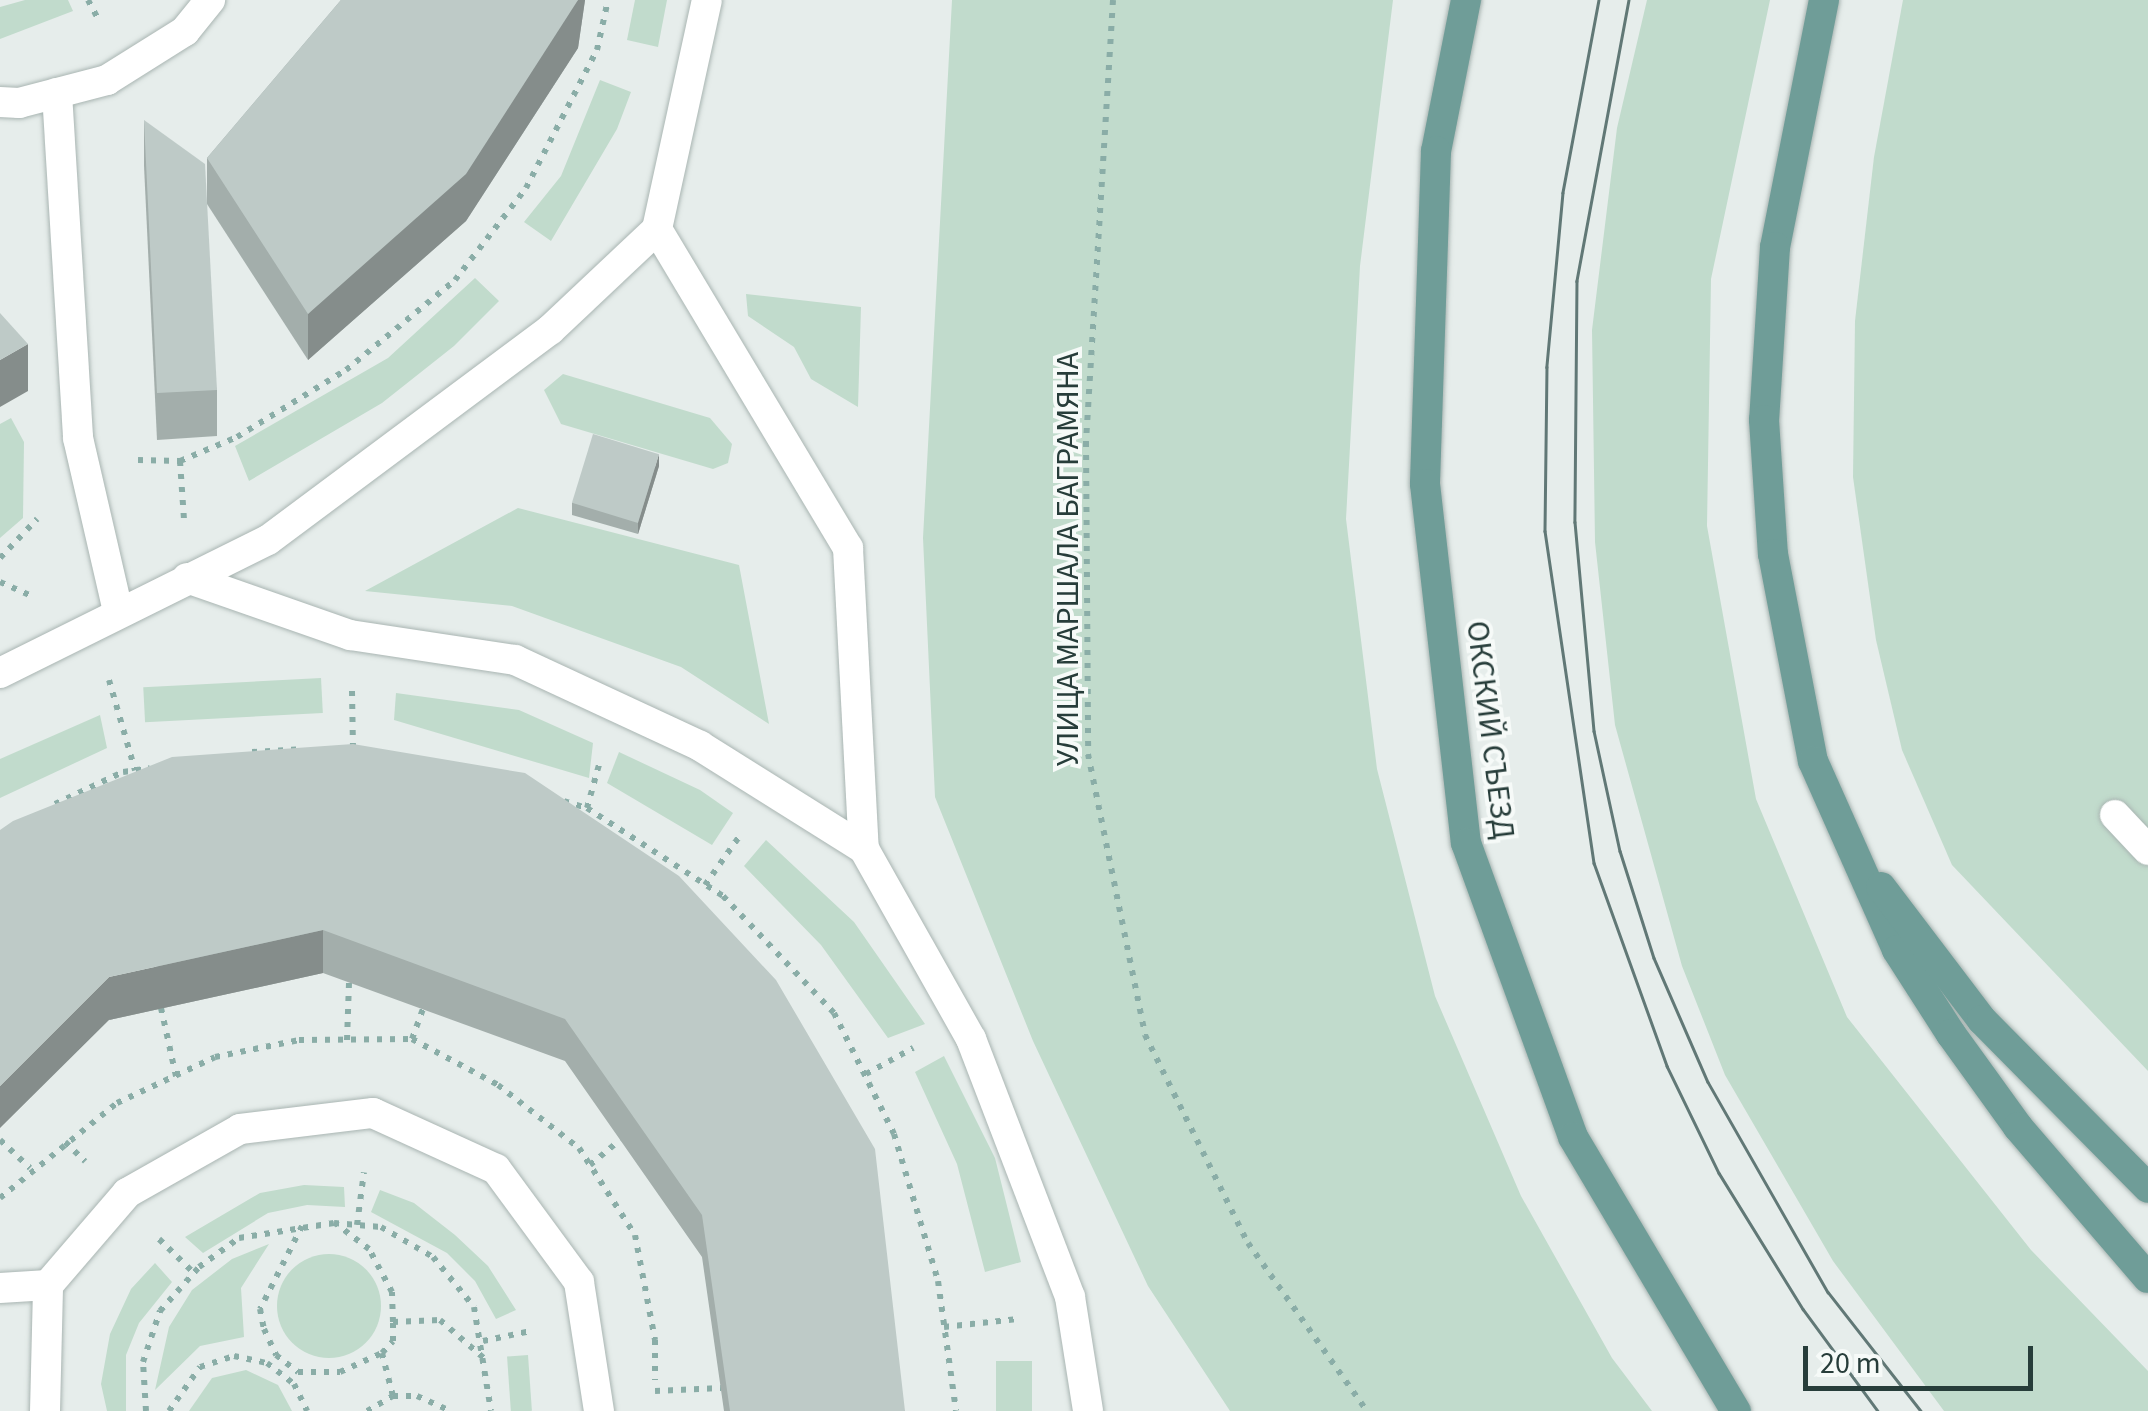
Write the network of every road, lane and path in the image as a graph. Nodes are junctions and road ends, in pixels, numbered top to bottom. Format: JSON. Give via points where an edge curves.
{"nodes":[{"id":1,"x":88,"y":0,"type":"edge"},
{"id":2,"x":210,"y":0,"type":"edge"},
{"id":3,"x":608,"y":0,"type":"edge"},
{"id":4,"x":708,"y":0,"type":"edge"},
{"id":5,"x":1114,"y":0,"type":"edge"},
{"id":6,"x":1466,"y":0,"type":"edge"},
{"id":7,"x":1824,"y":0,"type":"edge"},
{"id":8,"x":96,"y":15,"type":"dead end"},
{"id":9,"x":58,"y":93,"type":"junction"},
{"id":10,"x":0,"y":102,"type":"edge"},
{"id":11,"x":657,"y":229,"type":"junction"},
{"id":12,"x":125,"y":460,"type":"dead end"},
{"id":13,"x":187,"y":578,"type":"junction"},
{"id":14,"x":105,"y":617,"type":"junction"},
{"id":15,"x":0,"y":673,"type":"edge"},
{"id":16,"x":317,"y":749,"type":"edge"},
{"id":17,"x":335,"y":750,"type":"edge"},
{"id":18,"x":354,"y":751,"type":"junction"},
{"id":19,"x":372,"y":752,"type":"edge"},
{"id":20,"x":244,"y":753,"type":"edge"},
{"id":21,"x":171,"y":765,"type":"edge"},
{"id":22,"x":353,"y":769,"type":"edge"},
{"id":23,"x":134,"y":770,"type":"junction"},
{"id":24,"x":552,"y":797,"type":"edge"},
{"id":25,"x":35,"y":814,"type":"edge"},
{"id":26,"x":2115,"y":815,"type":"dead end"},
{"id":27,"x":1846,"y":841,"type":"junction"},
{"id":28,"x":864,"y":849,"type":"junction"},
{"id":29,"x":2148,"y":850,"type":"edge"},
{"id":30,"x":349,"y":982,"type":"edge"},
{"id":31,"x":161,"y":1008,"type":"edge"},
{"id":32,"x":423,"y":1009,"type":"edge"},
{"id":33,"x":412,"y":1039,"type":"dead end"},
{"id":34,"x":346,"y":1040,"type":"dead end"},
{"id":35,"x":176,"y":1076,"type":"dead end"},
{"id":36,"x":0,"y":1140,"type":"edge"},
{"id":37,"x":620,"y":1140,"type":"edge"},
{"id":38,"x":590,"y":1164,"type":"dead end"},
{"id":39,"x":30,"y":1168,"type":"dead end"},
{"id":40,"x":350,"y":1173,"type":"dead end"},
{"id":41,"x":364,"y":1175,"type":"junction"},
{"id":42,"x":374,"y":1176,"type":"dead end"},
{"id":43,"x":2148,"y":1188,"type":"edge"},
{"id":44,"x":334,"y":1222,"type":"junction"},
{"id":45,"x":170,"y":1224,"type":"dead end"},
{"id":46,"x":357,"y":1225,"type":"junction"},
{"id":47,"x":302,"y":1226,"type":"junction"},
{"id":48,"x":156,"y":1237,"type":"junction"},
{"id":49,"x":144,"y":1250,"type":"dead end"},
{"id":50,"x":194,"y":1273,"type":"junction"},
{"id":51,"x":2148,"y":1278,"type":"edge"},
{"id":52,"x":48,"y":1285,"type":"junction"},
{"id":53,"x":0,"y":1288,"type":"edge"},
{"id":54,"x":1072,"y":1312,"type":"junction"},
{"id":55,"x":526,"y":1315,"type":"dead end"},
{"id":56,"x":393,"y":1322,"type":"junction"},
{"id":57,"x":944,"y":1327,"type":"junction"},
{"id":58,"x":533,"y":1330,"type":"junction"},
{"id":59,"x":483,"y":1340,"type":"junction"},
{"id":60,"x":536,"y":1346,"type":"dead end"},
{"id":61,"x":382,"y":1352,"type":"junction"},
{"id":62,"x":487,"y":1362,"type":"junction"},
{"id":63,"x":287,"y":1363,"type":"junction"},
{"id":64,"x":281,"y":1374,"type":"junction"},
{"id":65,"x":721,"y":1388,"type":"edge"},
{"id":66,"x":655,"y":1391,"type":"dead end"},
{"id":67,"x":394,"y":1396,"type":"junction"},
{"id":68,"x":45,"y":1411,"type":"edge"},
{"id":69,"x":146,"y":1411,"type":"edge"},
{"id":70,"x":168,"y":1411,"type":"edge"},
{"id":71,"x":307,"y":1411,"type":"edge"},
{"id":72,"x":367,"y":1411,"type":"edge"},
{"id":73,"x":450,"y":1411,"type":"edge"},
{"id":74,"x":491,"y":1411,"type":"edge"},
{"id":75,"x":599,"y":1411,"type":"edge"},
{"id":76,"x":956,"y":1411,"type":"edge"},
{"id":77,"x":1088,"y":1411,"type":"edge"},
{"id":78,"x":1367,"y":1411,"type":"edge"},
{"id":79,"x":1736,"y":1411,"type":"edge"}],
"edges":[{"from":1,"to":8,"type":"path"},
{"from":2,"to":9,"type":"street","via":[[185,31],[107,80]]},
{"from":3,"to":12,"type":"path","via":[[597,50],[526,188],[455,280],[346,370],[237,437],[180,461]]},
{"from":4,"to":11,"type":"street"},
{"from":5,"to":78,"type":"path","name":"УЛИЦА МАРШАЛА БАГРАМЯНА","via":[[1086,442],[1088,754],[1145,1035],[1248,1243]]},
{"from":6,"to":79,"type":"main road","name":"ОКСКИЙ СЪЕЗД","via":[[1436,151],[1425,484],[1466,843],[1573,1136]]},
{"from":7,"to":27,"type":"main road","via":[[1775,248],[1764,420],[1773,554],[1790,656],[1813,761]]},
{"from":9,"to":10,"type":"street"},
{"from":9,"to":14,"type":"street","via":[[78,438]]},
{"from":11,"to":13,"type":"street","via":[[550,330],[268,540]]},
{"from":11,"to":28,"type":"street","via":[[848,548]]},
{"from":13,"to":14,"type":"street"},
{"from":13,"to":28,"type":"street","via":[[350,635],[515,660],[700,746]]},
{"from":14,"to":15,"type":"street"},
{"from":14,"to":23,"type":"path"},
{"from":16,"to":20,"type":"path"},
{"from":17,"to":18,"type":"path"},
{"from":18,"to":19,"type":"path"},
{"from":18,"to":22,"type":"path"},
{"from":21,"to":23,"type":"path"},
{"from":23,"to":25,"type":"path"},
{"from":24,"to":57,"type":"path","via":[[587,808],[723,896],[834,1013],[894,1134],[938,1281]]},
{"from":26,"to":29,"type":"street"},
{"from":27,"to":43,"type":"main road","via":[[1982,1020]]},
{"from":27,"to":51,"type":"main road","via":[[1897,950],[1952,1034],[2030,1142]]},
{"from":28,"to":54,"type":"street","via":[[971,1039]]},
{"from":30,"to":34,"type":"path"},
{"from":31,"to":35,"type":"path"},
{"from":32,"to":33,"type":"path"},
{"from":36,"to":39,"type":"path"},
{"from":37,"to":38,"type":"path"},
{"from":40,"to":41,"type":"path"},
{"from":41,"to":42,"type":"path"},
{"from":41,"to":46,"type":"path"},
{"from":44,"to":46,"type":"path"},
{"from":44,"to":47,"type":"path"},
{"from":44,"to":56,"type":"path","via":[[369,1250],[392,1292]]},
{"from":45,"to":48,"type":"path"},
{"from":46,"to":59,"type":"path","via":[[381,1227],[434,1257],[474,1307]]},
{"from":47,"to":50,"type":"path","via":[[239,1238]]},
{"from":47,"to":63,"type":"path","via":[[260,1309],[276,1355]]},
{"from":48,"to":49,"type":"path"},
{"from":48,"to":50,"type":"path"},
{"from":50,"to":69,"type":"path","via":[[160,1311],[144,1362]]},
{"from":52,"to":53,"type":"street"},
{"from":52,"to":68,"type":"street"},
{"from":52,"to":75,"type":"street","via":[[127,1193],[240,1129],[373,1113],[496,1169],[579,1282]]},
{"from":54,"to":57,"type":"path"},
{"from":54,"to":77,"type":"street"},
{"from":55,"to":58,"type":"path"},
{"from":56,"to":61,"type":"path","via":[[394,1340]]},
{"from":56,"to":62,"type":"path","via":[[440,1320]]},
{"from":57,"to":76,"type":"path"},
{"from":58,"to":59,"type":"path"},
{"from":58,"to":60,"type":"path"},
{"from":59,"to":62,"type":"path"},
{"from":61,"to":63,"type":"path","via":[[340,1372],[298,1372]]},
{"from":61,"to":67,"type":"path"},
{"from":62,"to":74,"type":"path"},
{"from":63,"to":64,"type":"path"},
{"from":64,"to":70,"type":"path","via":[[267,1363],[234,1356],[200,1367]]},
{"from":64,"to":71,"type":"path"},
{"from":65,"to":66,"type":"path"},
{"from":67,"to":72,"type":"path"},
{"from":67,"to":73,"type":"path","via":[[417,1396]]}]}
